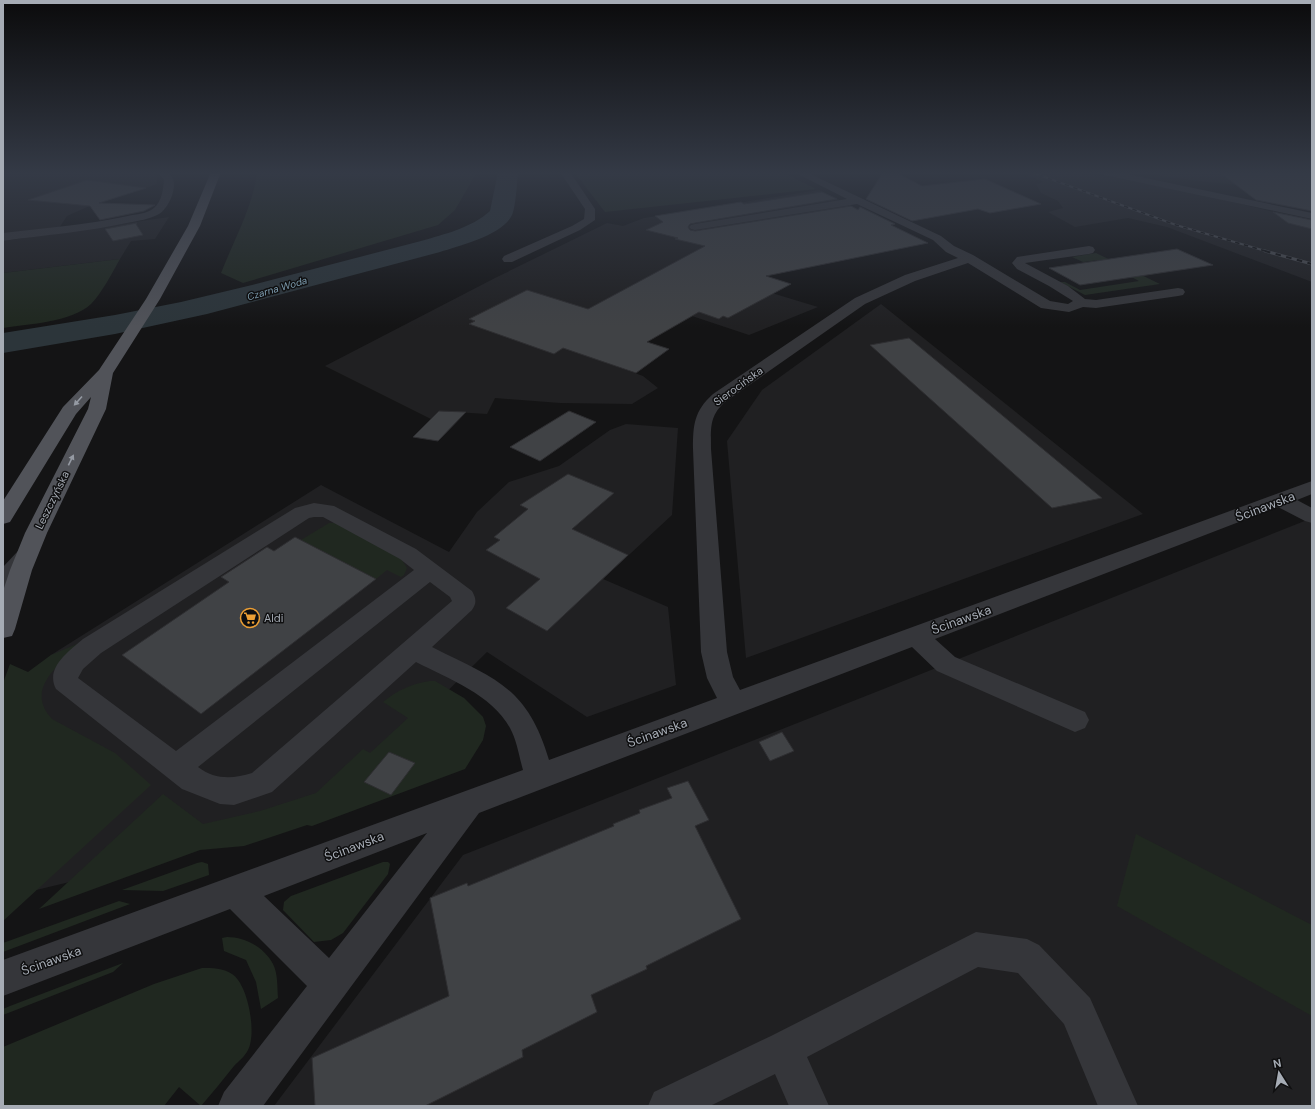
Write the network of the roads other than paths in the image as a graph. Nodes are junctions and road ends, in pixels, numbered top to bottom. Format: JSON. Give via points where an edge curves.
{"nodes":[{"id":1,"x":108,"y":224,"type":"edge"},
{"id":2,"x":195,"y":224,"type":"edge"},
{"id":3,"x":583,"y":224,"type":"edge"},
{"id":4,"x":715,"y":224,"type":"edge"},
{"id":5,"x":908,"y":224,"type":"edge"},
{"id":6,"x":695,"y":227,"type":"dead end"},
{"id":7,"x":3,"y":237,"type":"edge"},
{"id":8,"x":1089,"y":250,"type":"dead end"},
{"id":9,"x":969,"y":258,"type":"junction"},
{"id":10,"x":508,"y":259,"type":"dead end"},
{"id":11,"x":1178,"y":292,"type":"dead end"},
{"id":12,"x":1081,"y":304,"type":"junction"},
{"id":13,"x":105,"y":372,"type":"junction"},
{"id":14,"x":1312,"y":487,"type":"edge"},
{"id":15,"x":1281,"y":500,"type":"junction"},
{"id":16,"x":1312,"y":516,"type":"edge"},
{"id":17,"x":3,"y":517,"type":"edge"},
{"id":18,"x":27,"y":554,"type":"junction"},
{"id":19,"x":429,"y":570,"type":"junction"},
{"id":20,"x":3,"y":582,"type":"edge"},
{"id":21,"x":3,"y":629,"type":"edge"},
{"id":22,"x":916,"y":636,"type":"junction"},
{"id":23,"x":415,"y":648,"type":"junction"},
{"id":24,"x":734,"y":704,"type":"junction"},
{"id":25,"x":1075,"y":720,"type":"dead end"},
{"id":26,"x":175,"y":768,"type":"junction"},
{"id":27,"x":539,"y":776,"type":"junction"},
{"id":28,"x":469,"y":803,"type":"junction"},
{"id":29,"x":235,"y":891,"type":"junction"},
{"id":30,"x":3,"y":978,"type":"edge"},
{"id":31,"x":331,"y":984,"type":"junction"},
{"id":32,"x":784,"y":1049,"type":"junction"},
{"id":33,"x":238,"y":1106,"type":"edge"},
{"id":34,"x":668,"y":1106,"type":"edge"},
{"id":35,"x":809,"y":1106,"type":"edge"},
{"id":36,"x":1118,"y":1106,"type":"edge"}],
"edges":[{"from":1,"to":7,"type":"street"},
{"from":2,"to":13,"type":"main road","name":"Leszczyńska","via":[[153,298]]},
{"from":3,"to":10,"type":"street"},
{"from":4,"to":6,"type":"street"},
{"from":5,"to":9,"type":"street","via":[[936,237],[951,249]]},
{"from":8,"to":12,"type":"street","via":[[1021,260],[1018,263],[1070,293],[1079,299]]},
{"from":9,"to":12,"type":"street","via":[[1046,305],[1069,308]]},
{"from":9,"to":24,"type":"street","name":"Sierocińska","via":[[910,278],[856,304],[719,398],[704,416],[702,449],[714,652],[720,678]]},
{"from":11,"to":12,"type":"street"},
{"from":13,"to":17,"type":"main road","name":"Leszczyńska","one_way":true,"via":[[69,411]]},
{"from":18,"to":13,"type":"main road","name":"Leszczyńska","one_way":true,"via":[[97,409]]},
{"from":14,"to":15,"type":"street","name":"Ścinawska"},
{"from":15,"to":16,"type":"street"},
{"from":15,"to":22,"type":"street","name":"Ścinawska"},
{"from":18,"to":20,"type":"street"},
{"from":18,"to":21,"type":"main road","name":"Leszczyńska"},
{"from":19,"to":23,"type":"street","via":[[458,591],[464,597],[464,604]]},
{"from":19,"to":26,"type":"street"},
{"from":19,"to":26,"type":"street","via":[[408,554],[327,511],[314,510],[302,513],[92,646],[70,666],[64,677],[65,682]]},
{"from":22,"to":24,"type":"street","name":"Ścinawska"},
{"from":22,"to":25,"type":"street","via":[[946,664]]},
{"from":23,"to":26,"type":"street","via":[[262,783],[233,793],[216,791],[192,780]]},
{"from":23,"to":27,"type":"street","via":[[486,687],[507,704],[517,716],[526,734]]},
{"from":24,"to":27,"type":"street","name":"Ścinawska"},
{"from":27,"to":28,"type":"street","name":"Ścinawska"},
{"from":28,"to":29,"type":"street","name":"Ścinawska"},
{"from":28,"to":31,"type":"street"},
{"from":29,"to":30,"type":"street","name":"Ścinawska"},
{"from":29,"to":31,"type":"street"},
{"from":31,"to":33,"type":"street"},
{"from":32,"to":34,"type":"street"},
{"from":32,"to":35,"type":"street"},
{"from":32,"to":36,"type":"street","via":[[976,949],[1027,957],[1077,1011]]}]}
